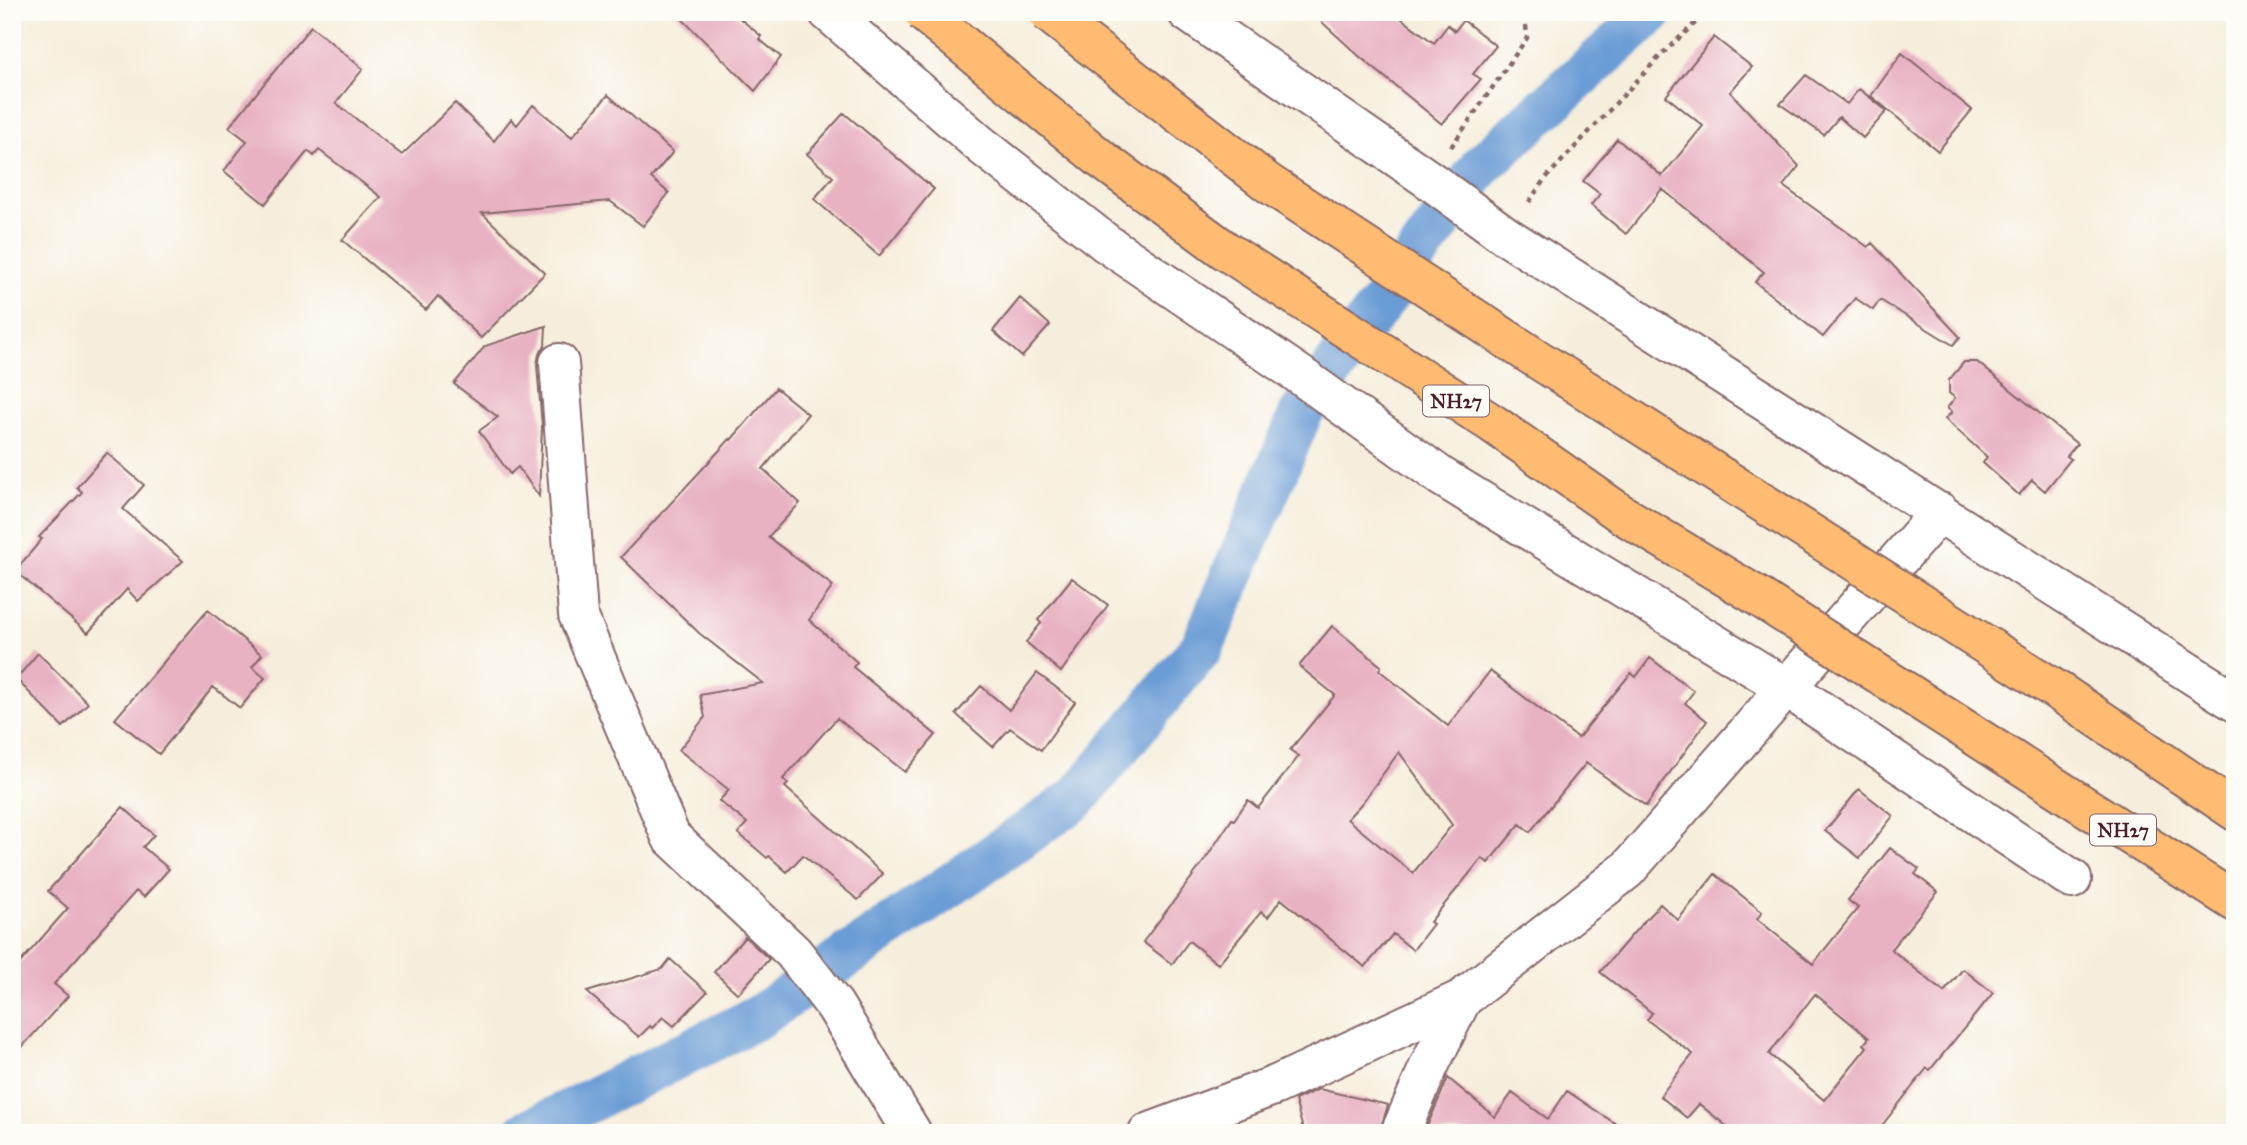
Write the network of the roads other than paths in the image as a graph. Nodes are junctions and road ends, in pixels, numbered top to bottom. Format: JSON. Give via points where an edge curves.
{"nodes":[{"id":1,"x":828,"y":12,"type":"edge"},
{"id":2,"x":923,"y":12,"type":"edge"},
{"id":3,"x":1047,"y":12,"type":"edge"},
{"id":4,"x":1187,"y":12,"type":"edge"},
{"id":5,"x":558,"y":363,"type":"dead end"},
{"id":6,"x":1940,"y":512,"type":"junction"},
{"id":7,"x":1787,"y":688,"type":"junction"},
{"id":8,"x":2235,"y":702,"type":"edge"},
{"id":9,"x":2235,"y":811,"type":"edge"},
{"id":10,"x":2072,"y":879,"type":"dead end"},
{"id":11,"x":2235,"y":902,"type":"edge"},
{"id":12,"x":1462,"y":999,"type":"junction"},
{"id":13,"x":912,"y":1133,"type":"edge"},
{"id":14,"x":1148,"y":1133,"type":"edge"},
{"id":15,"x":1401,"y":1133,"type":"edge"}],
"edges":[{"from":1,"to":7,"type":"street","via":[[981,145],[1096,235],[1442,477]]},
{"from":2,"to":11,"type":"highway","number":"NH27","bridge":true,"via":[[1101,159],[1226,251],[1493,424],[1623,515]]},
{"from":3,"to":9,"type":"highway","bridge":true,"via":[[1268,183],[2061,693]]},
{"from":4,"to":6,"type":"street","via":[[1506,236]]},
{"from":5,"to":13,"type":"street","via":[[579,614],[671,837],[793,952],[835,1006]]},
{"from":6,"to":7,"type":"street"},
{"from":6,"to":8,"type":"street"},
{"from":7,"to":10,"type":"street"},
{"from":7,"to":12,"type":"street","via":[[1627,870]]},
{"from":12,"to":14,"type":"street","via":[[1276,1085]]},
{"from":12,"to":15,"type":"street"}]}
